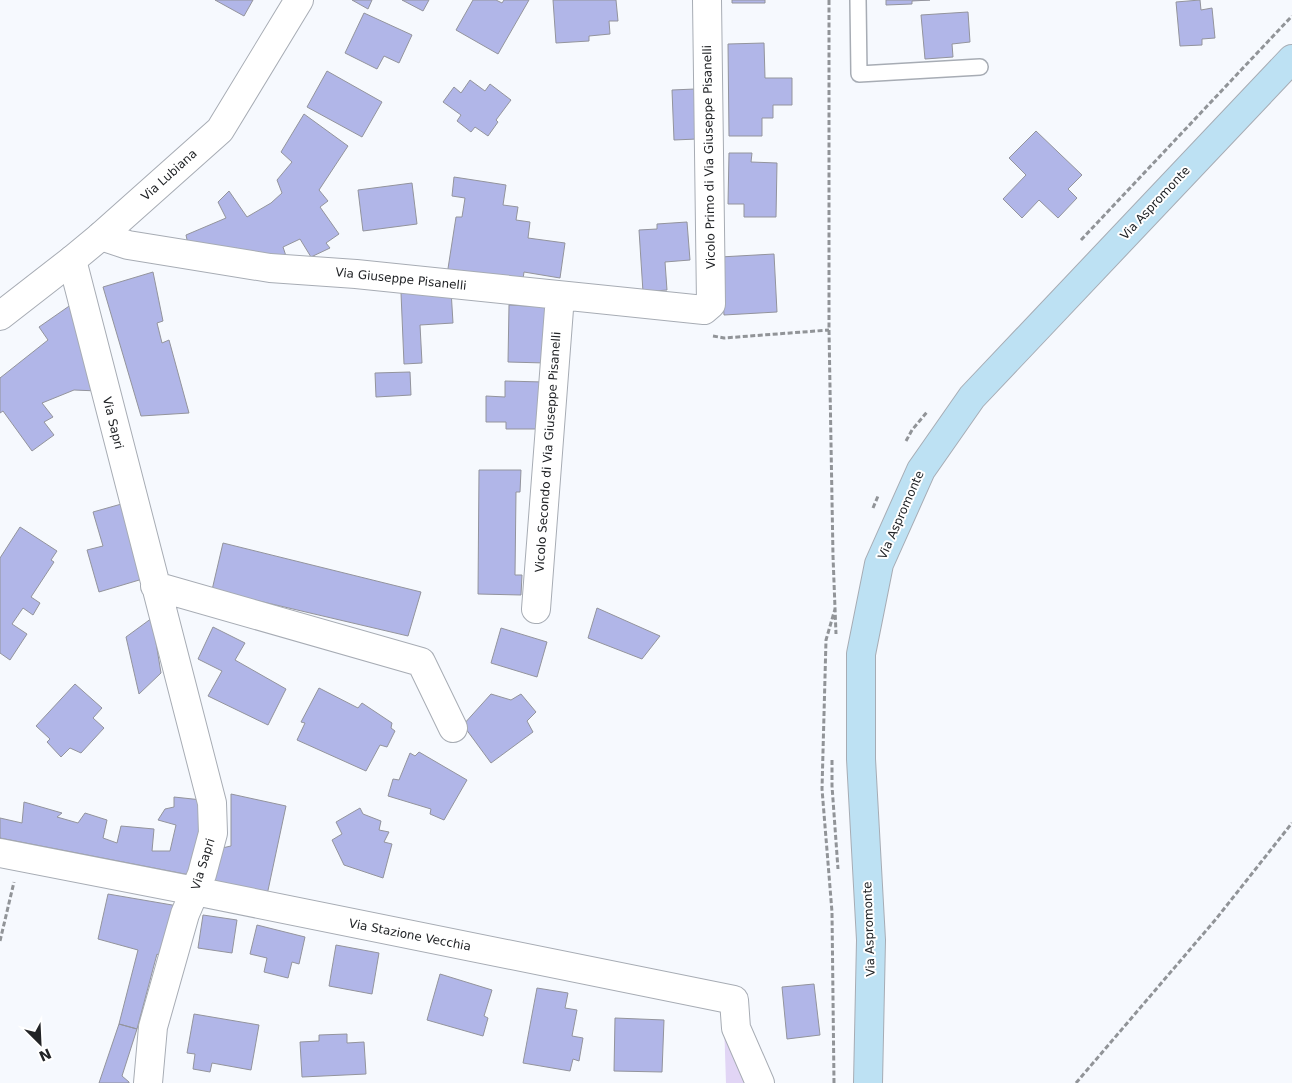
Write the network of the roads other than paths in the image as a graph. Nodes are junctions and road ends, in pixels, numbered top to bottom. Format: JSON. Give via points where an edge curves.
{"nodes":[{"id":1,"x":299,"y":0,"type":"edge"},
{"id":2,"x":707,"y":0,"type":"edge"},
{"id":3,"x":858,"y":0,"type":"edge"},
{"id":4,"x":1292,"y":59,"type":"edge"},
{"id":5,"x":980,"y":67,"type":"dead end"},
{"id":6,"x":101,"y":236,"type":"junction"},
{"id":7,"x":72,"y":260,"type":"junction"},
{"id":8,"x":560,"y":296,"type":"junction"},
{"id":9,"x":0,"y":316,"type":"edge"},
{"id":10,"x":706,"y":323,"type":"joint"},
{"id":11,"x":156,"y":586,"type":"junction"},
{"id":12,"x":536,"y":608,"type":"dead end"},
{"id":13,"x":453,"y":728,"type":"dead end"},
{"id":14,"x":10,"y":855,"type":"edge"},
{"id":15,"x":194,"y":891,"type":"junction"},
{"id":16,"x":148,"y":1083,"type":"edge"},
{"id":17,"x":760,"y":1083,"type":"edge"},
{"id":18,"x":868,"y":1083,"type":"edge"}],
"edges":[{"from":1,"to":6,"type":"street","name":"Via Lubiana","via":[[220,130]]},
{"from":2,"to":10,"type":"street","name":"Vicolo Primo di Via Giuseppe Pisanelli","via":[[711,304]]},
{"from":3,"to":5,"type":"lane","via":[[859,74]]},
{"from":4,"to":18,"type":"main road","name":"Via Aspromonte","via":[[972,397],[921,470],[879,564],[861,654],[861,759],[871,940]]},
{"from":6,"to":7,"type":"street","name":"Via Lubiana"},
{"from":6,"to":8,"type":"street","name":"Via Giuseppe Pisanelli","via":[[128,245],[270,268]]},
{"from":7,"to":9,"type":"street","name":"Via Lubiana"},
{"from":7,"to":11,"type":"street","name":"Via Sapri"},
{"from":8,"to":10,"type":"street","name":"Via Giuseppe Pisanelli"},
{"from":8,"to":12,"type":"street","name":"Vicolo Secondo di Via Giuseppe Pisanelli"},
{"from":11,"to":13,"type":"street","via":[[421,662]]},
{"from":11,"to":15,"type":"street","name":"Via Sapri","via":[[212,803],[213,833]]},
{"from":14,"to":15,"type":"street","name":"Via Stazione Vecchia"},
{"from":15,"to":16,"type":"street","name":"Via Sapri","via":[[153,1027]]},
{"from":15,"to":17,"type":"street","name":"Via Stazione Vecchia","via":[[734,1000],[736,1028]]}]}
